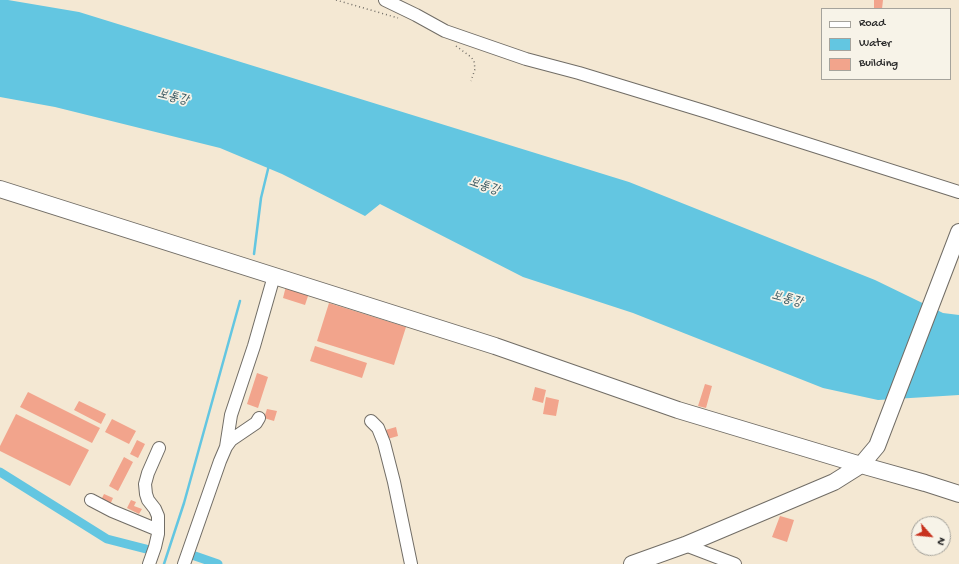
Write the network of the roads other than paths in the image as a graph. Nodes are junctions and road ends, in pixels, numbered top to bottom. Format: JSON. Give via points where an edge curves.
{"nodes":[{"id":1,"x":385,"y":0,"type":"edge"},
{"id":2,"x":0,"y":189,"type":"edge"},
{"id":3,"x":959,"y":192,"type":"edge"},
{"id":4,"x":959,"y":232,"type":"edge"},
{"id":5,"x":274,"y":276,"type":"junction"},
{"id":6,"x":259,"y":418,"type":"dead end"},
{"id":7,"x":371,"y":420,"type":"dead end"},
{"id":8,"x":226,"y":447,"type":"junction"},
{"id":9,"x":159,"y":448,"type":"dead end"},
{"id":10,"x":861,"y":465,"type":"junction"},
{"id":11,"x":959,"y":494,"type":"edge"},
{"id":12,"x":91,"y":500,"type":"dead end"},
{"id":13,"x":158,"y":530,"type":"junction"},
{"id":14,"x":685,"y":545,"type":"junction"},
{"id":15,"x":149,"y":564,"type":"edge"},
{"id":16,"x":184,"y":564,"type":"edge"},
{"id":17,"x":411,"y":564,"type":"edge"},
{"id":18,"x":632,"y":564,"type":"edge"},
{"id":19,"x":735,"y":564,"type":"edge"}],
"edges":[{"from":1,"to":3,"type":"street","via":[[445,31],[526,59],[660,97]]},
{"from":2,"to":5,"type":"main road"},
{"from":4,"to":10,"type":"main road","via":[[877,446]]},
{"from":5,"to":8,"type":"street","via":[[231,415]]},
{"from":5,"to":10,"type":"main road","via":[[495,346],[678,410]]},
{"from":6,"to":8,"type":"street"},
{"from":7,"to":17,"type":"street","via":[[378,428],[384,443]]},
{"from":8,"to":16,"type":"street"},
{"from":9,"to":13,"type":"street","via":[[145,484],[148,500],[158,516]]},
{"from":10,"to":11,"type":"main road"},
{"from":10,"to":14,"type":"main road","via":[[834,482]]},
{"from":12,"to":13,"type":"street"},
{"from":13,"to":15,"type":"street"},
{"from":14,"to":18,"type":"main road"},
{"from":14,"to":19,"type":"street"}]}
